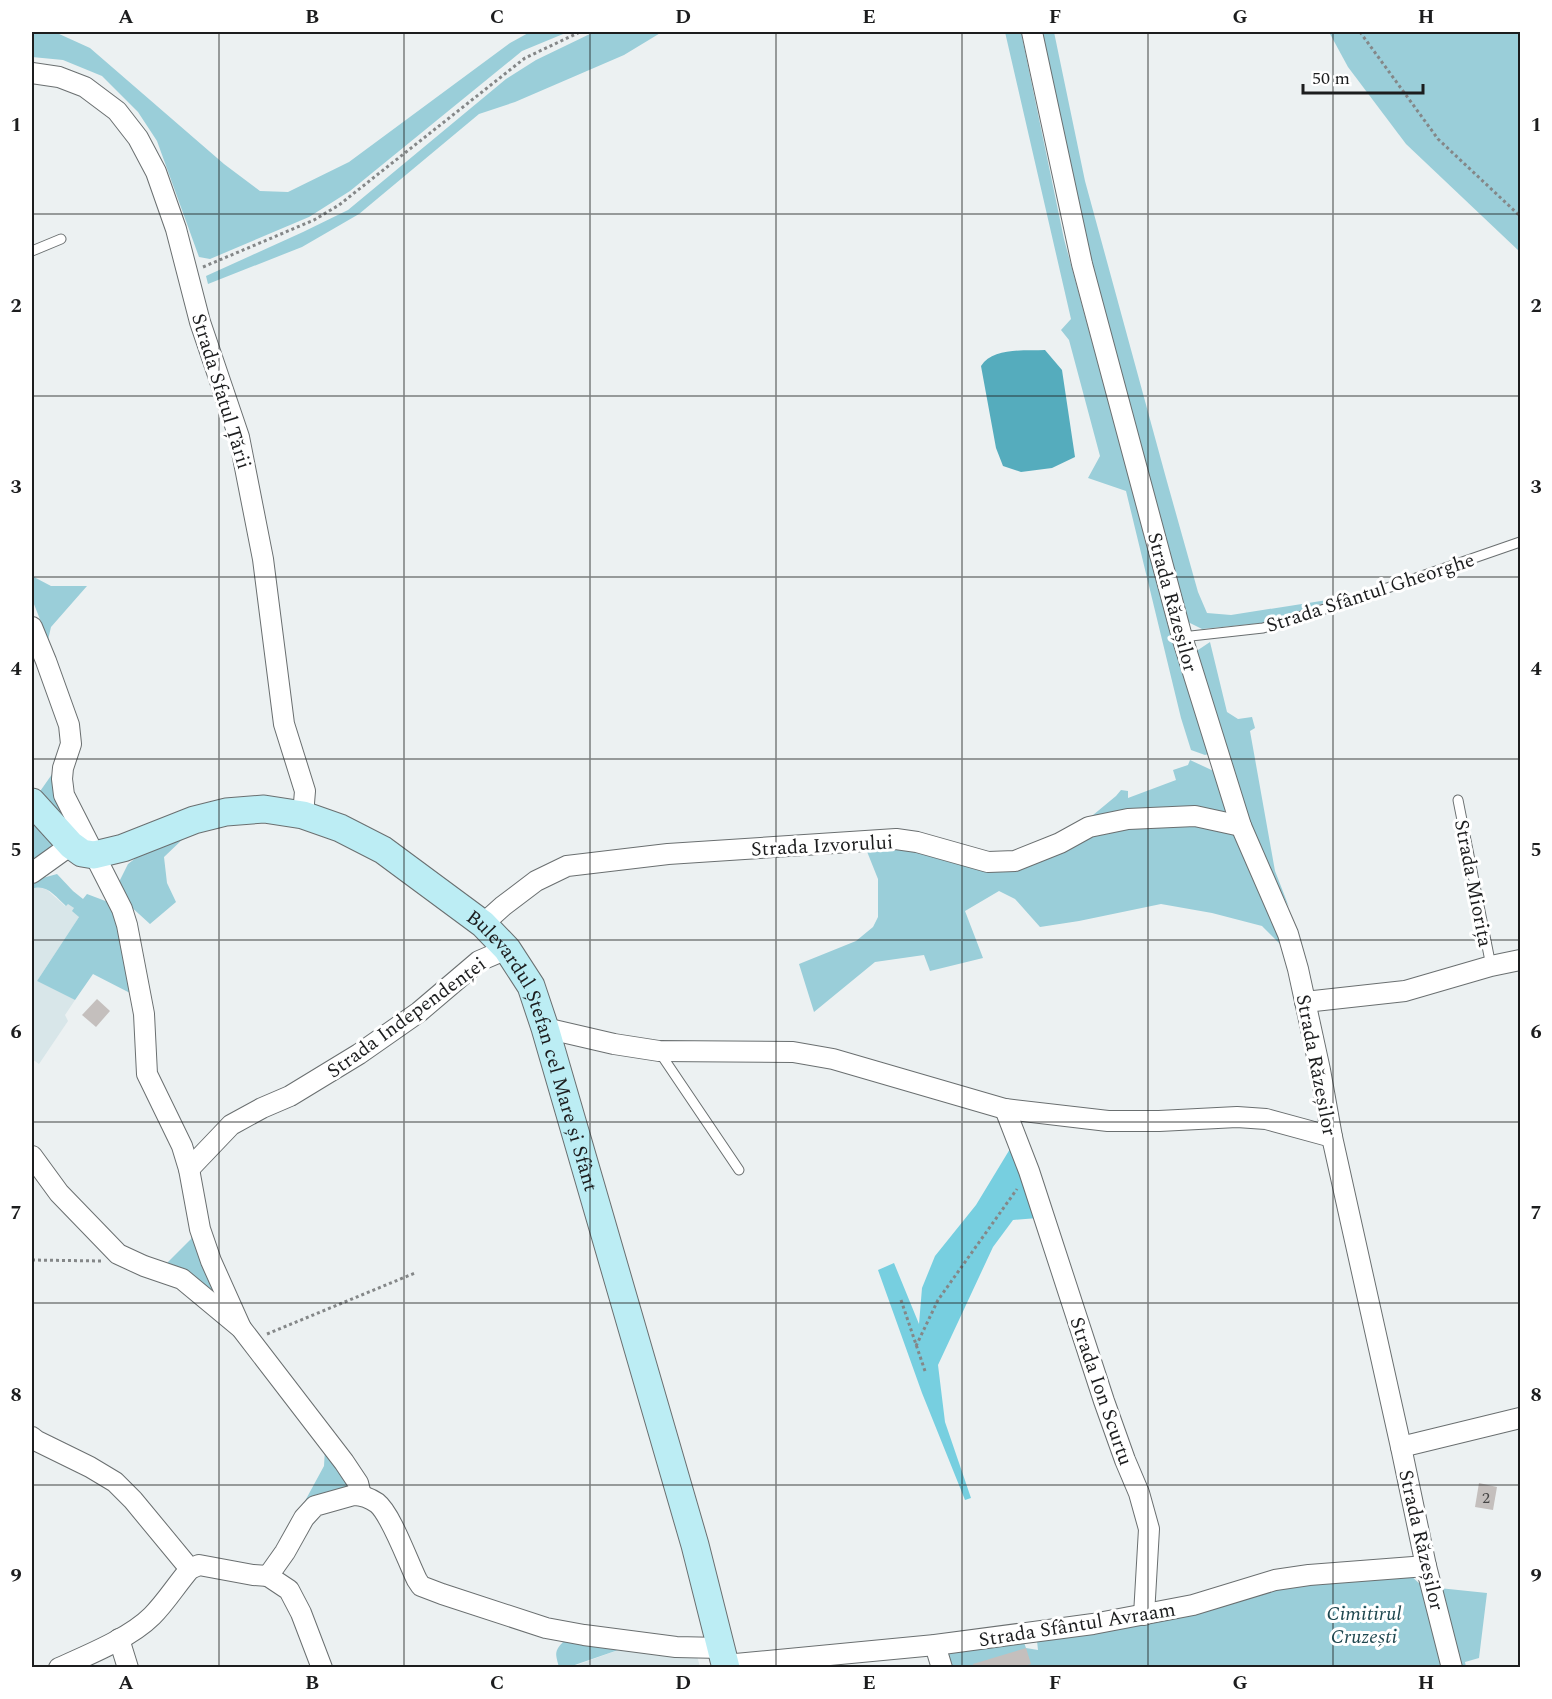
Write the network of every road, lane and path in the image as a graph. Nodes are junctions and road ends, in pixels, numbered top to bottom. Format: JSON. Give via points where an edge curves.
{"nodes":[{"id":1,"x":580,"y":32,"type":"edge"},
{"id":2,"x":1032,"y":32,"type":"edge"},
{"id":3,"x":1360,"y":32,"type":"edge"},
{"id":4,"x":32,"y":73,"type":"edge"},
{"id":5,"x":1521,"y":216,"type":"edge"},
{"id":6,"x":61,"y":239,"type":"dead end"},
{"id":7,"x":32,"y":251,"type":"edge"},
{"id":8,"x":188,"y":273,"type":"junction"},
{"id":9,"x":1521,"y":542,"type":"edge"},
{"id":10,"x":32,"y":627,"type":"edge"},
{"id":11,"x":1182,"y":637,"type":"junction"},
{"id":12,"x":1458,"y":800,"type":"dead end"},
{"id":13,"x":32,"y":802,"type":"edge"},
{"id":14,"x":303,"y":815,"type":"junction"},
{"id":15,"x":1240,"y":826,"type":"junction"},
{"id":16,"x":83,"y":850,"type":"junction"},
{"id":17,"x":32,"y":873,"type":"edge"},
{"id":18,"x":483,"y":924,"type":"junction"},
{"id":19,"x":507,"y":949,"type":"junction"},
{"id":20,"x":1521,"y":960,"type":"edge"},
{"id":21,"x":1491,"y":966,"type":"junction"},
{"id":22,"x":1305,"y":1002,"type":"junction"},
{"id":23,"x":545,"y":1028,"type":"junction"},
{"id":24,"x":659,"y":1051,"type":"junction"},
{"id":25,"x":1005,"y":1109,"type":"junction"},
{"id":26,"x":1332,"y":1137,"type":"junction"},
{"id":27,"x":32,"y":1156,"type":"edge"},
{"id":28,"x":189,"y":1168,"type":"junction"},
{"id":29,"x":739,"y":1170,"type":"dead end"},
{"id":30,"x":1029,"y":1171,"type":"junction"},
{"id":31,"x":118,"y":1254,"type":"junction"},
{"id":32,"x":32,"y":1260,"type":"edge"},
{"id":33,"x":415,"y":1273,"type":"dead end"},
{"id":34,"x":901,"y":1300,"type":"dead end"},
{"id":35,"x":245,"y":1335,"type":"junction"},
{"id":36,"x":916,"y":1346,"type":"junction"},
{"id":37,"x":926,"y":1374,"type":"dead end"},
{"id":38,"x":1521,"y":1418,"type":"edge"},
{"id":39,"x":32,"y":1437,"type":"edge"},
{"id":40,"x":1401,"y":1447,"type":"junction"},
{"id":41,"x":361,"y":1495,"type":"junction"},
{"id":42,"x":1426,"y":1566,"type":"junction"},
{"id":43,"x":190,"y":1569,"type":"junction"},
{"id":44,"x":268,"y":1576,"type":"junction"},
{"id":45,"x":1144,"y":1615,"type":"junction"},
{"id":46,"x":119,"y":1639,"type":"junction"},
{"id":47,"x":935,"y":1646,"type":"junction"},
{"id":48,"x":724,"y":1660,"type":"edge"},
{"id":49,"x":59,"y":1668,"type":"edge"},
{"id":50,"x":128,"y":1668,"type":"edge"},
{"id":51,"x":322,"y":1668,"type":"edge"},
{"id":52,"x":942,"y":1668,"type":"edge"},
{"id":53,"x":1452,"y":1668,"type":"edge"}],
"edges":[{"from":1,"to":8,"type":"path","via":[[525,58],[339,205],[314,220]]},
{"from":2,"to":11,"type":"street","name":"Strada Răzeșilor","via":[[1082,264]]},
{"from":3,"to":5,"type":"path","via":[[1438,139]]},
{"from":4,"to":8,"type":"street","name":"Strada Sfatul Țării","via":[[59,77],[85,87],[117,111],[138,138],[156,172]]},
{"from":6,"to":7,"type":"lane"},
{"from":8,"to":14,"type":"street","name":"Strada Sfatul Țării","via":[[248,477],[263,559],[284,724],[305,791]]},
{"from":9,"to":11,"type":"lane","name":"Strada Sfântul Gheorghe","via":[[1263,628]]},
{"from":10,"to":16,"type":"street","via":[[69,725],[71,744],[62,779]]},
{"from":11,"to":15,"type":"street","name":"Strada Răzeșilor"},
{"from":12,"to":21,"type":"lane","name":"Strada Miorița"},
{"from":13,"to":16,"type":"street"},
{"from":14,"to":16,"type":"street","name":"Bulevardul Ștefan cel Mare și Sfânt","via":[[264,809],[226,812],[194,820],[123,848]]},
{"from":14,"to":18,"type":"street","name":"Bulevardul Ștefan cel Mare și Sfânt","via":[[383,850]]},
{"from":15,"to":18,"type":"street","name":"Strada Izvorului","via":[[1195,816],[1128,819],[1089,827],[1015,861],[988,862],[896,839],[567,866],[537,881]]},
{"from":15,"to":22,"type":"street","name":"Strada Răzeșilor","via":[[1288,934]]},
{"from":16,"to":17,"type":"street"},
{"from":16,"to":28,"type":"street","via":[[122,909],[144,1014],[147,1074]]},
{"from":18,"to":19,"type":"street","name":"Bulevardul Ștefan cel Mare și Sfânt"},
{"from":19,"to":23,"type":"street","name":"Bulevardul Ștefan cel Mare și Sfânt","via":[[531,986]]},
{"from":19,"to":28,"type":"street","name":"Strada Independenței","via":[[479,961],[419,1012],[359,1054],[290,1096],[231,1125]]},
{"from":20,"to":21,"type":"street","name":"Strada Miorița"},
{"from":21,"to":22,"type":"street","name":"Strada Miorița","via":[[1405,991]]},
{"from":22,"to":26,"type":"street","name":"Strada Răzeșilor"},
{"from":23,"to":24,"type":"street"},
{"from":23,"to":48,"type":"street","name":"Bulevardul Ștefan cel Mare și Sfânt","via":[[695,1545]]},
{"from":24,"to":25,"type":"street","via":[[793,1052],[833,1059]]},
{"from":24,"to":29,"type":"lane"},
{"from":25,"to":26,"type":"street","via":[[1108,1121],[1266,1119]]},
{"from":25,"to":30,"type":"street","name":"Strada Ion Scurtu"},
{"from":26,"to":40,"type":"street","name":"Strada Răzeșilor"},
{"from":27,"to":31,"type":"street","via":[[59,1193]]},
{"from":28,"to":35,"type":"street","via":[[210,1261]]},
{"from":30,"to":36,"type":"path","via":[[938,1300]]},
{"from":30,"to":45,"type":"street","name":"Strada Ion Scurtu","via":[[1149,1529]]},
{"from":31,"to":32,"type":"path","via":[[102,1261]]},
{"from":31,"to":35,"type":"street","via":[[182,1280]]},
{"from":33,"to":35,"type":"path"},
{"from":34,"to":36,"type":"path"},
{"from":35,"to":41,"type":"street","via":[[344,1462]]},
{"from":36,"to":37,"type":"path"},
{"from":38,"to":40,"type":"street"},
{"from":39,"to":43,"type":"street","via":[[115,1482]]},
{"from":40,"to":42,"type":"street","name":"Strada Răzeșilor"},
{"from":41,"to":44,"type":"street","via":[[315,1506]]},
{"from":41,"to":48,"type":"street","name":"Strada Sfântul Avraam","via":[[378,1503],[388,1517],[422,1586],[546,1628],[676,1647]]},
{"from":42,"to":45,"type":"street","name":"Strada Sfântul Avraam","via":[[1275,1580]]},
{"from":42,"to":53,"type":"street","name":"Strada Răzeșilor"},
{"from":43,"to":44,"type":"street","via":[[199,1565]]},
{"from":43,"to":46,"type":"street","via":[[152,1616]]},
{"from":44,"to":51,"type":"street","via":[[289,1590]]},
{"from":45,"to":47,"type":"street","name":"Strada Sfântul Avraam"},
{"from":46,"to":49,"type":"street"},
{"from":46,"to":50,"type":"street"},
{"from":47,"to":48,"type":"street","name":"Strada Sfântul Avraam"},
{"from":47,"to":52,"type":"street"}]}
